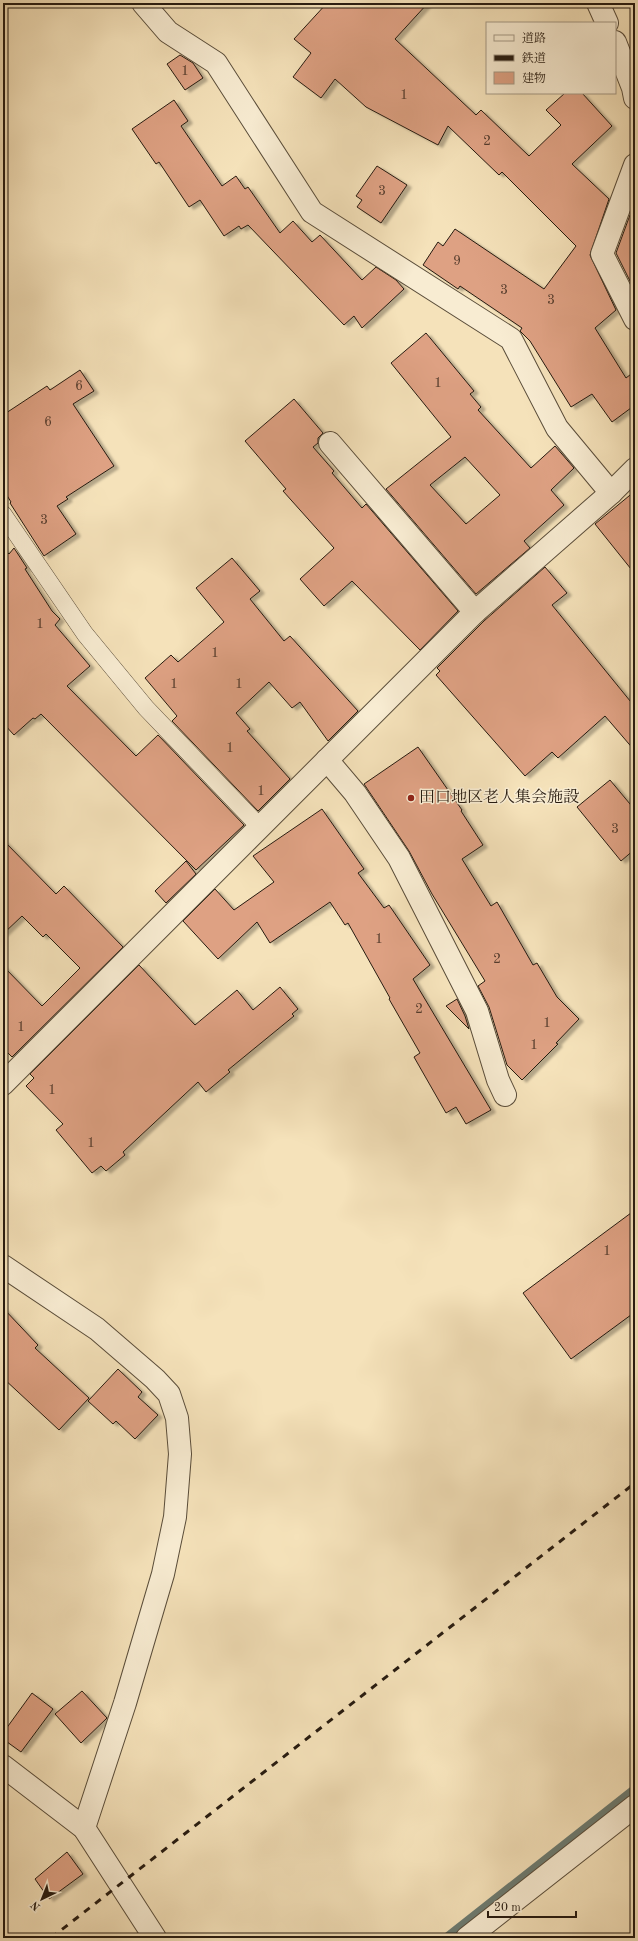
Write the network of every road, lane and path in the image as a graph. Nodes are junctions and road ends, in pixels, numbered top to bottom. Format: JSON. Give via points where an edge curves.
{"nodes":[{"id":1,"x":143,"y":3,"type":"edge"},
{"id":2,"x":598,"y":3,"type":"edge"},
{"id":3,"x":607,"y":22,"type":"edge"},
{"id":4,"x":616,"y":45,"type":"edge"},
{"id":5,"x":635,"y":98,"type":"edge"},
{"id":6,"x":635,"y":165,"type":"edge"},
{"id":7,"x":635,"y":319,"type":"edge"},
{"id":8,"x":330,"y":443,"type":"dead end"},
{"id":9,"x":635,"y":469,"type":"edge"},
{"id":10,"x":611,"y":493,"type":"junction"},
{"id":11,"x":3,"y":514,"type":"edge"},
{"id":12,"x":475,"y":612,"type":"junction"},
{"id":13,"x":327,"y":760,"type":"junction"},
{"id":14,"x":261,"y":828,"type":"junction"},
{"id":15,"x":5,"y":1078,"type":"edge"},
{"id":16,"x":505,"y":1095,"type":"dead end"},
{"id":17,"x":3,"y":1266,"type":"edge"},
{"id":18,"x":3,"y":1766,"type":"edge"},
{"id":19,"x":635,"y":1806,"type":"edge"},
{"id":20,"x":84,"y":1828,"type":"junction"},
{"id":21,"x":155,"y":1938,"type":"edge"},
{"id":22,"x":466,"y":1938,"type":"edge"}],
"edges":[{"from":1,"to":10,"type":"street","via":[[168,32],[216,63],[312,212],[511,339],[558,428]]},
{"from":2,"to":3,"type":"street"},
{"from":4,"to":5,"type":"street"},
{"from":6,"to":7,"type":"street","via":[[602,254]]},
{"from":8,"to":12,"type":"street"},
{"from":9,"to":10,"type":"street"},
{"from":10,"to":12,"type":"street"},
{"from":11,"to":14,"type":"lane","via":[[84,634],[146,708]]},
{"from":12,"to":13,"type":"street"},
{"from":13,"to":14,"type":"street"},
{"from":13,"to":16,"type":"street","via":[[355,793],[399,858],[477,1011]]},
{"from":14,"to":15,"type":"street"},
{"from":17,"to":20,"type":"street","via":[[97,1329],[155,1379],[168,1394],[177,1418],[180,1454],[175,1517],[163,1574],[125,1704]]},
{"from":18,"to":20,"type":"street"},
{"from":19,"to":22,"type":"street"},
{"from":20,"to":21,"type":"street"}]}
